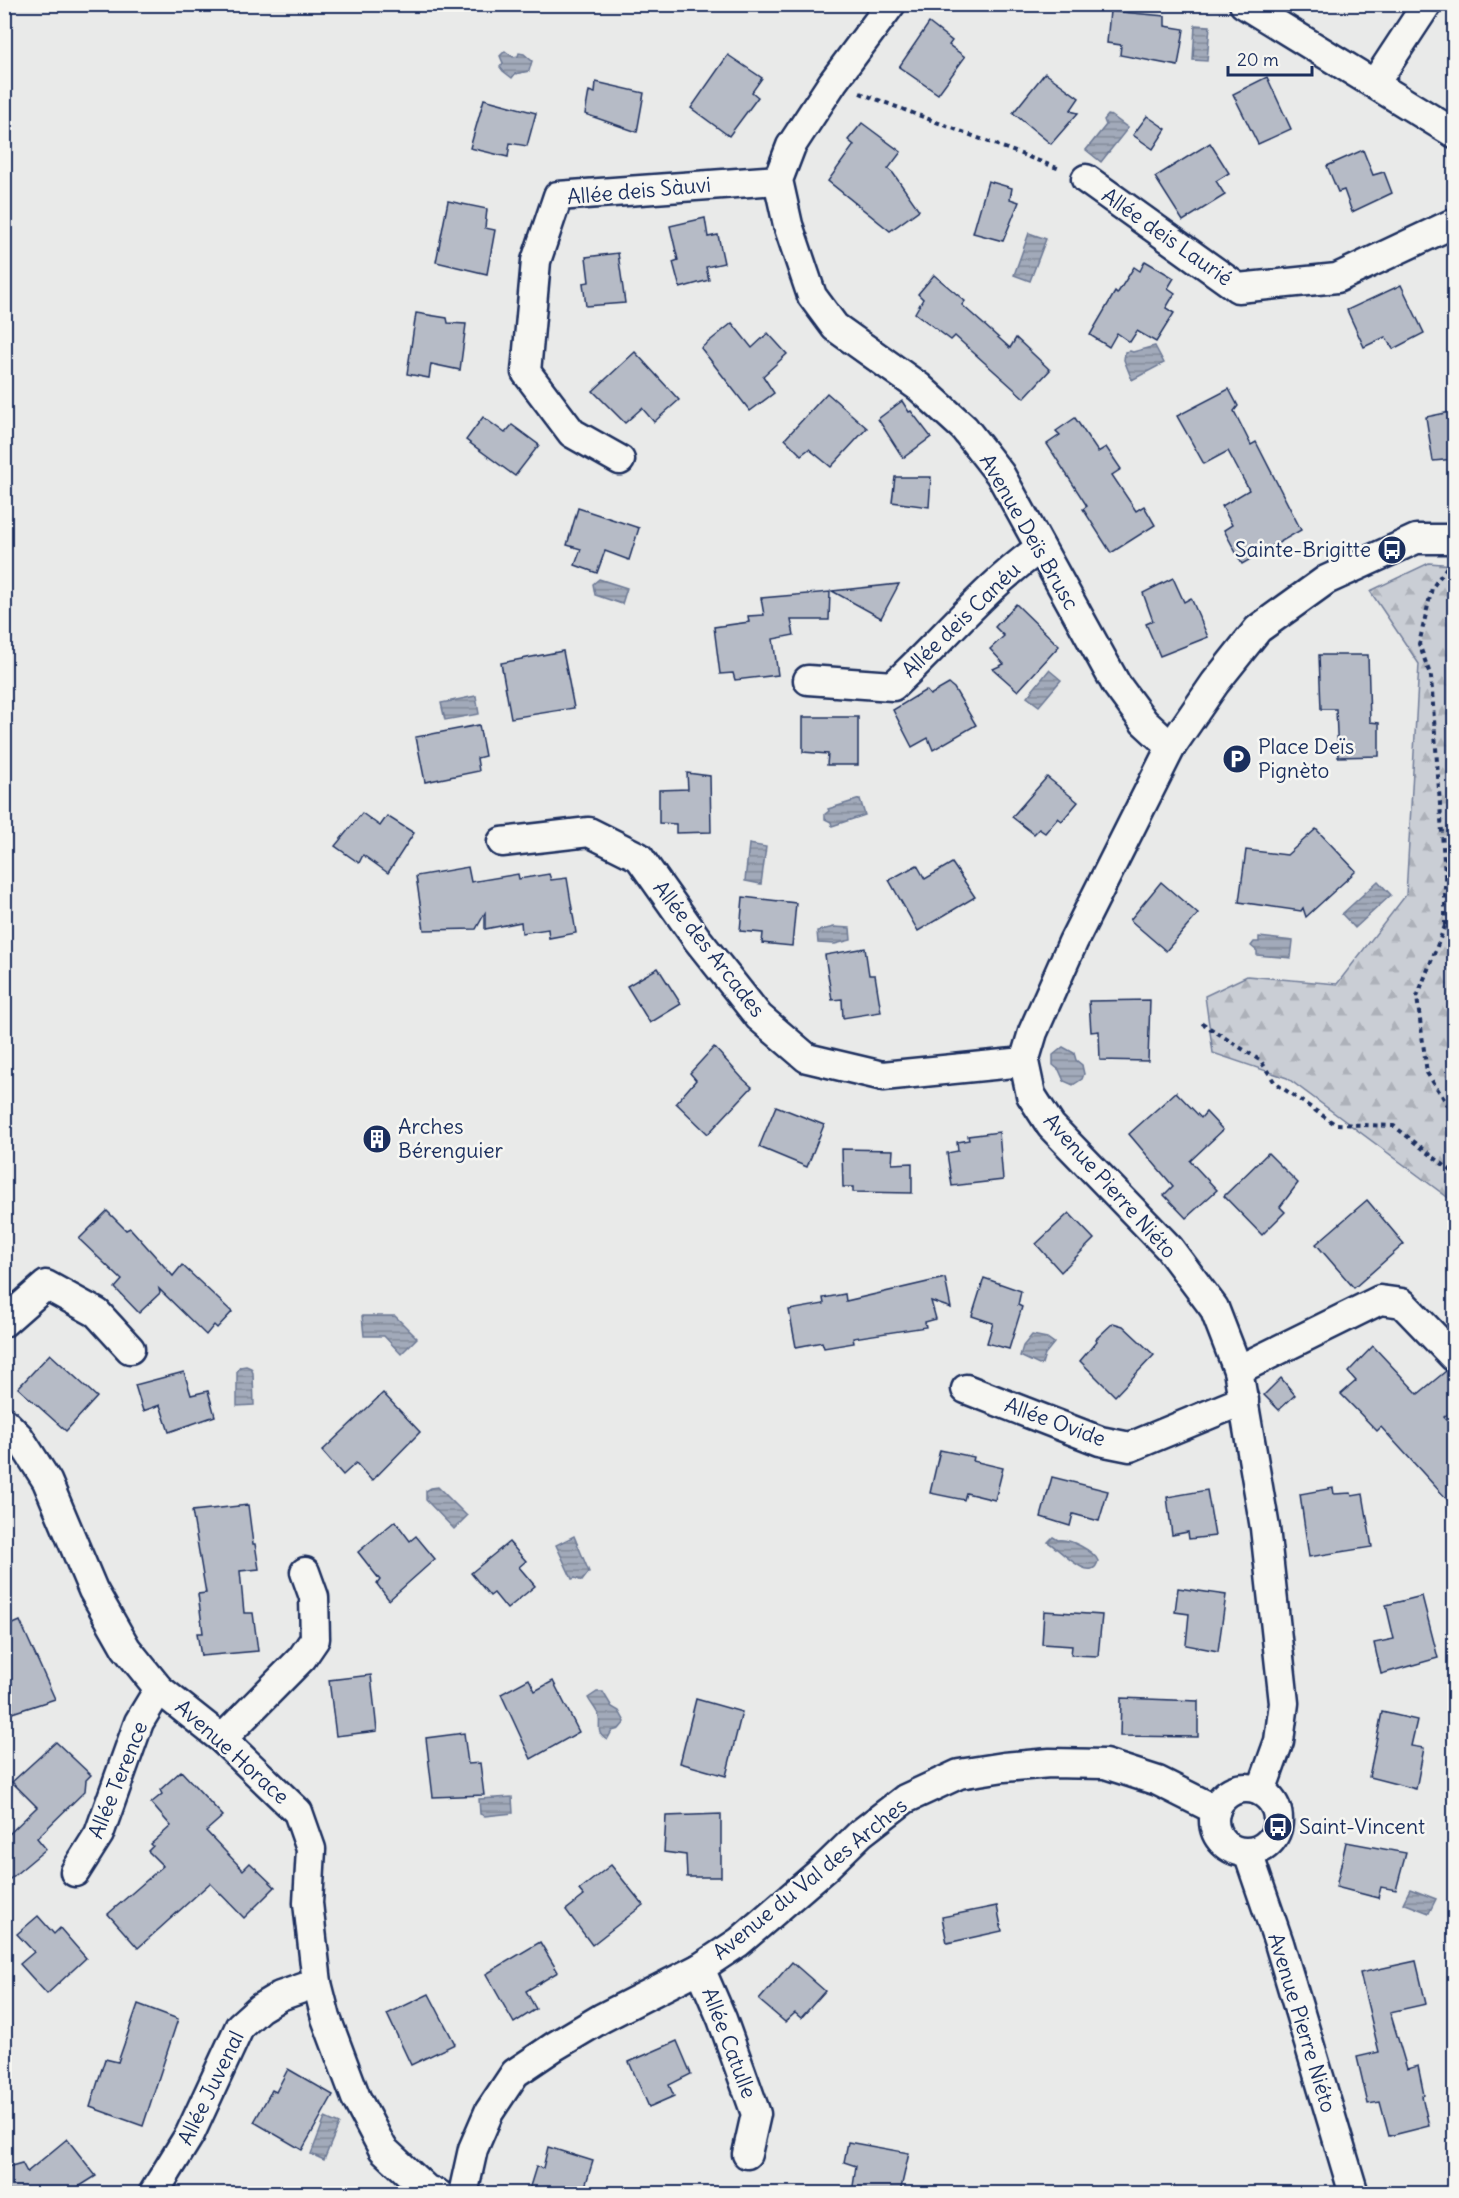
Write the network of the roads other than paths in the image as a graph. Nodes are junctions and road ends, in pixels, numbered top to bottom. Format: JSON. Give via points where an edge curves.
{"nodes":[{"id":1,"x":1244,"y":4,"type":"edge"},
{"id":2,"x":1427,"y":4,"type":"edge"},
{"id":3,"x":880,"y":9,"type":"edge"},
{"id":4,"x":1375,"y":83,"type":"junction"},
{"id":5,"x":1455,"y":133,"type":"edge"},
{"id":6,"x":1086,"y":179,"type":"road end"},
{"id":7,"x":778,"y":180,"type":"junction"},
{"id":8,"x":1455,"y":222,"type":"edge"},
{"id":9,"x":620,"y":459,"type":"dead end"},
{"id":10,"x":1040,"y":548,"type":"junction"},
{"id":11,"x":1452,"y":552,"type":"edge"},
{"id":12,"x":808,"y":680,"type":"dead end"},
{"id":13,"x":1171,"y":747,"type":"junction"},
{"id":14,"x":502,"y":842,"type":"dead end"},
{"id":15,"x":1024,"y":1062,"type":"junction"},
{"id":16,"x":4,"y":1322,"type":"edge"},
{"id":17,"x":130,"y":1349,"type":"dead end"},
{"id":18,"x":1455,"y":1357,"type":"edge"},
{"id":19,"x":1238,"y":1370,"type":"junction"},
{"id":20,"x":966,"y":1389,"type":"dead end"},
{"id":21,"x":1244,"y":1400,"type":"junction"},
{"id":22,"x":4,"y":1422,"type":"edge"},
{"id":23,"x":305,"y":1572,"type":"dead end"},
{"id":24,"x":159,"y":1689,"type":"junction"},
{"id":25,"x":222,"y":1739,"type":"junction"},
{"id":26,"x":1261,"y":1791,"type":"junction"},
{"id":27,"x":1216,"y":1810,"type":"junction"},
{"id":28,"x":1248,"y":1853,"type":"junction"},
{"id":29,"x":75,"y":1872,"type":"dead end"},
{"id":30,"x":700,"y":1968,"type":"junction"},
{"id":31,"x":316,"y":1983,"type":"junction"},
{"id":32,"x":747,"y":2154,"type":"dead end"},
{"id":33,"x":153,"y":2193,"type":"edge"},
{"id":34,"x":438,"y":2193,"type":"edge"},
{"id":35,"x":463,"y":2193,"type":"edge"},
{"id":36,"x":1354,"y":2193,"type":"edge"}],
"edges":[{"from":1,"to":4,"type":"street"},
{"from":2,"to":4,"type":"street"},
{"from":3,"to":7,"type":"street","via":[[790,146]]},
{"from":4,"to":5,"type":"street"},
{"from":6,"to":8,"type":"street","name":"Allée deis Laurié","via":[[1238,288],[1336,278]]},
{"from":7,"to":9,"type":"street","name":"Allée deis Sàuvi","via":[[558,196],[536,261],[525,372],[572,433]]},
{"from":7,"to":10,"type":"street","name":"Avenue Deïs Brusc","via":[[788,225],[812,296],[835,327],[919,387],[964,428],[999,474]]},
{"from":10,"to":12,"type":"street","name":"Allée deis Canéu","via":[[1015,566],[893,686]]},
{"from":10,"to":13,"type":"street","name":"Avenue Deïs Brusc","via":[[1116,684],[1144,722]]},
{"from":11,"to":13,"type":"street","name":"Avenue Pierre Niéto","via":[[1416,539],[1326,580],[1258,629]]},
{"from":13,"to":15,"type":"street","name":"Avenue Pierre Niéto","via":[[1073,942],[1033,1032]]},
{"from":14,"to":15,"type":"street","name":"Allée des Arcades","via":[[589,832],[639,857],[759,1017],[807,1058],[883,1076]]},
{"from":15,"to":19,"type":"street","name":"Avenue Pierre Niéto","via":[[1031,1095],[1051,1126],[1169,1248],[1214,1308]]},
{"from":16,"to":17,"type":"street","via":[[46,1285],[97,1313]]},
{"from":18,"to":19,"type":"street","via":[[1402,1303],[1380,1300]]},
{"from":19,"to":21,"type":"street","name":"Avenue Pierre Niéto"},
{"from":20,"to":21,"type":"street","name":"Allée Ovide","via":[[1100,1442],[1130,1447]]},
{"from":21,"to":26,"type":"street","name":"Avenue Pierre Niéto","via":[[1265,1528],[1284,1703],[1279,1741]]},
{"from":22,"to":24,"type":"street","name":"Avenue Horace","via":[[19,1437],[48,1481],[93,1590],[126,1648]]},
{"from":23,"to":25,"type":"street","via":[[314,1597],[315,1639],[302,1658]]},
{"from":24,"to":25,"type":"street","name":"Avenue Horace"},
{"from":24,"to":29,"type":"street","name":"Allée Terence","via":[[139,1722],[99,1834]]},
{"from":25,"to":31,"type":"street","name":"Avenue Horace","via":[[298,1812],[311,1849],[308,1903]]},
{"from":26,"to":27,"type":"street","via":[[1239,1788],[1221,1800]]},
{"from":26,"to":28,"type":"street","via":[[1276,1806],[1278,1827],[1267,1845]]},
{"from":27,"to":28,"type":"street","via":[[1215,1830],[1220,1840],[1237,1852]]},
{"from":27,"to":30,"type":"street","name":"Avenue du Val des Arches","via":[[1158,1781],[1104,1764],[1050,1763],[959,1774],[905,1799],[739,1942]]},
{"from":28,"to":36,"type":"street","name":"Avenue Pierre Niéto"},
{"from":30,"to":32,"type":"street","name":"Allée Catulle","via":[[756,2114]]},
{"from":30,"to":35,"type":"street","name":"Avenue du Val des Arches","via":[[602,2018],[515,2073],[489,2112],[473,2149]]},
{"from":31,"to":33,"type":"street","name":"Allée Juvenal","via":[[280,1996],[240,2026],[190,2134]]},
{"from":31,"to":34,"type":"street","name":"Avenue Horace","via":[[356,2098],[383,2149],[427,2190]]}]}
